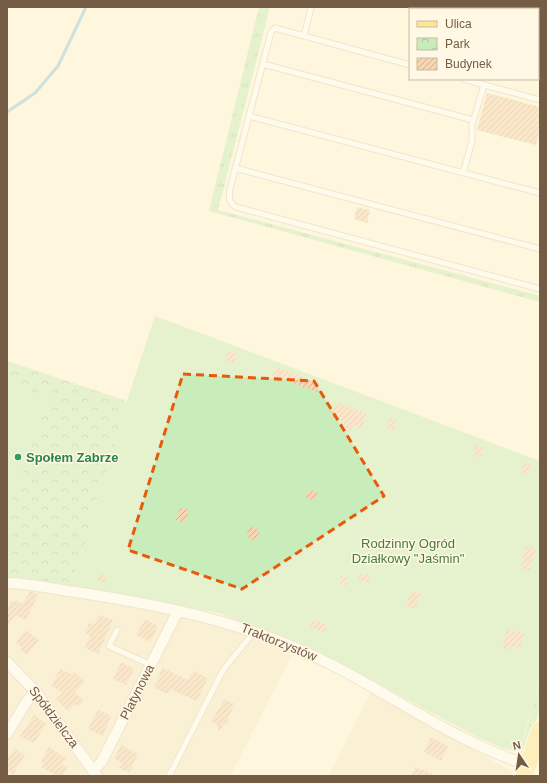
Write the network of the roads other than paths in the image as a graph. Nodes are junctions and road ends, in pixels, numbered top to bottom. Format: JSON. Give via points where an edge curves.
{"nodes":[{"id":1,"x":311,"y":7,"type":"edge"},
{"id":2,"x":304,"y":36,"type":"junction"},
{"id":3,"x":262,"y":64,"type":"junction"},
{"id":4,"x":409,"y":65,"type":"edge"},
{"id":5,"x":467,"y":80,"type":"edge"},
{"id":6,"x":484,"y":84,"type":"junction"},
{"id":7,"x":540,"y":100,"type":"edge"},
{"id":8,"x":249,"y":116,"type":"junction"},
{"id":9,"x":473,"y":120,"type":"junction"},
{"id":10,"x":235,"y":168,"type":"junction"},
{"id":11,"x":463,"y":173,"type":"junction"},
{"id":12,"x":540,"y":193,"type":"edge"},
{"id":13,"x":540,"y":249,"type":"edge"},
{"id":14,"x":540,"y":289,"type":"edge"},
{"id":15,"x":7,"y":583,"type":"edge"},
{"id":16,"x":178,"y":611,"type":"junction"},
{"id":17,"x":117,"y":630,"type":"dead end"},
{"id":18,"x":254,"y":632,"type":"junction"},
{"id":19,"x":7,"y":662,"type":"edge"},
{"id":20,"x":151,"y":664,"type":"junction"},
{"id":21,"x":36,"y":692,"type":"junction"},
{"id":22,"x":540,"y":730,"type":"edge"},
{"id":23,"x":7,"y":734,"type":"edge"},
{"id":24,"x":527,"y":770,"type":"edge"},
{"id":25,"x":95,"y":773,"type":"edge"},
{"id":26,"x":169,"y":776,"type":"edge"}],
"edges":[{"from":1,"to":2,"type":"lane"},
{"from":2,"to":3,"type":"lane","via":[[275,28],[271,32]]},
{"from":2,"to":4,"type":"lane"},
{"from":3,"to":8,"type":"lane"},
{"from":3,"to":9,"type":"lane"},
{"from":5,"to":6,"type":"lane"},
{"from":6,"to":7,"type":"lane"},
{"from":6,"to":9,"type":"lane"},
{"from":8,"to":10,"type":"lane"},
{"from":8,"to":11,"type":"lane"},
{"from":9,"to":11,"type":"lane","via":[[472,141]]},
{"from":10,"to":13,"type":"lane"},
{"from":10,"to":14,"type":"lane","via":[[229,198],[231,204],[236,207]]},
{"from":11,"to":12,"type":"lane"},
{"from":15,"to":16,"type":"street","name":"Traktorzystów","via":[[106,597]]},
{"from":16,"to":18,"type":"street","name":"Traktorzystów"},
{"from":16,"to":20,"type":"street","name":"Platynowa"},
{"from":17,"to":20,"type":"lane","via":[[109,646]]},
{"from":18,"to":24,"type":"street","name":"Traktorzystów","via":[[325,661],[456,734]]},
{"from":18,"to":26,"type":"lane","via":[[223,670]]},
{"from":19,"to":21,"type":"street","name":"Spółdzielcza"},
{"from":20,"to":25,"type":"street","name":"Platynowa"},
{"from":21,"to":23,"type":"street","via":[[27,701]]},
{"from":21,"to":25,"type":"street","name":"Spółdzielcza"},
{"from":22,"to":24,"type":"main road"}]}
